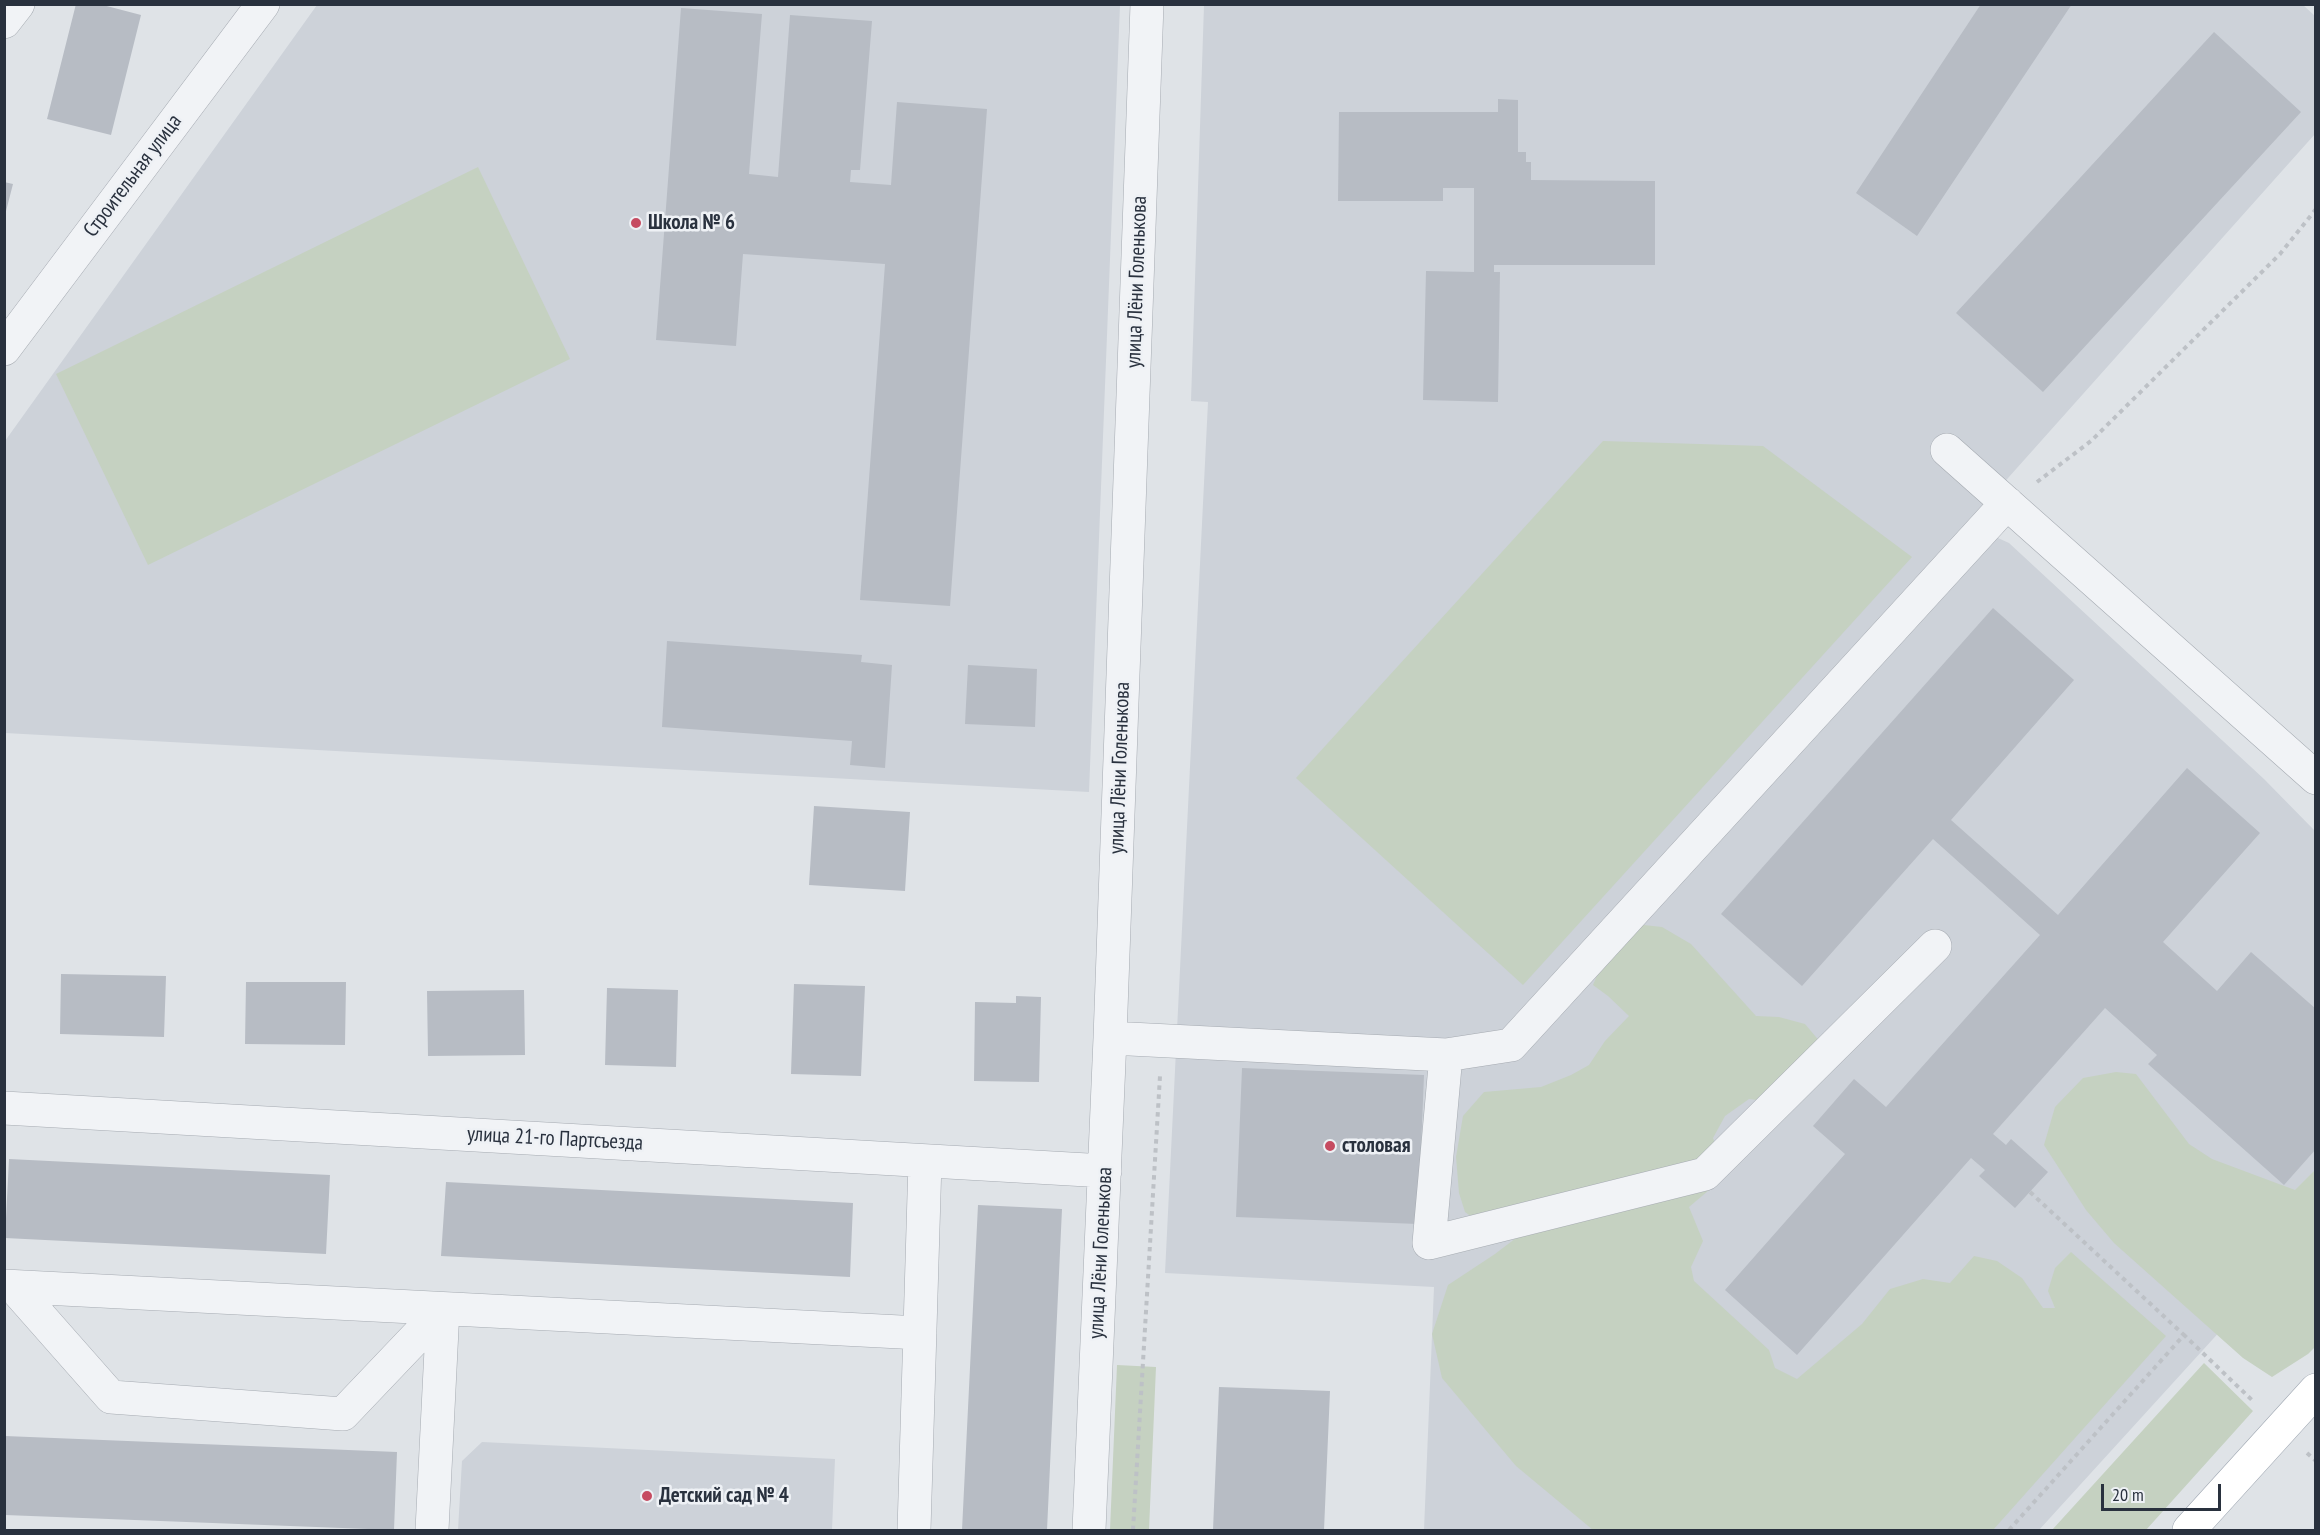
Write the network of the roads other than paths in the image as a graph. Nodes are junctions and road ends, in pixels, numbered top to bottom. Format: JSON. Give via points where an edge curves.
{"nodes":[{"id":1,"x":18,"y":4,"type":"edge"},
{"id":2,"x":263,"y":4,"type":"edge"},
{"id":3,"x":1147,"y":4,"type":"edge"},
{"id":4,"x":4,"y":22,"type":"edge"},
{"id":5,"x":4,"y":349,"type":"edge"},
{"id":6,"x":1947,"y":450,"type":"dead end"},
{"id":7,"x":2007,"y":503,"type":"junction"},
{"id":8,"x":2316,"y":778,"type":"edge"},
{"id":9,"x":1935,"y":946,"type":"dead end"},
{"id":10,"x":1110,"y":1038,"type":"junction"},
{"id":11,"x":1446,"y":1055,"type":"junction"},
{"id":12,"x":4,"y":1107,"type":"edge"},
{"id":13,"x":925,"y":1161,"type":"junction"},
{"id":14,"x":1105,"y":1171,"type":"junction"},
{"id":15,"x":9,"y":1286,"type":"edge"},
{"id":16,"x":443,"y":1309,"type":"junction"},
{"id":17,"x":920,"y":1333,"type":"junction"},
{"id":18,"x":2316,"y":1390,"type":"edge"},
{"id":19,"x":432,"y":1530,"type":"edge"},
{"id":20,"x":914,"y":1530,"type":"edge"},
{"id":21,"x":1089,"y":1530,"type":"edge"},
{"id":22,"x":2189,"y":1530,"type":"edge"}],
"edges":[{"from":1,"to":4,"type":"street"},
{"from":2,"to":5,"type":"street","name":"Строительная улица"},
{"from":3,"to":10,"type":"street","name":"улица Лёни Голенькова"},
{"from":6,"to":7,"type":"street"},
{"from":7,"to":8,"type":"street"},
{"from":7,"to":11,"type":"street","via":[[1511,1045]]},
{"from":9,"to":11,"type":"street","via":[[1705,1174],[1429,1243]]},
{"from":10,"to":11,"type":"street"},
{"from":10,"to":14,"type":"street","name":"улица Лёни Голенькова"},
{"from":12,"to":13,"type":"street","name":"улица 21-го Партсъезда"},
{"from":13,"to":14,"type":"street","name":"улица 21-го Партсъезда"},
{"from":13,"to":17,"type":"street"},
{"from":14,"to":21,"type":"street","name":"улица Лёни Голенькова"},
{"from":15,"to":16,"type":"street"},
{"from":15,"to":16,"type":"street","via":[[111,1396],[342,1414]]},
{"from":16,"to":17,"type":"street"},
{"from":16,"to":19,"type":"street"},
{"from":17,"to":20,"type":"street"},
{"from":18,"to":22,"type":"main road"}]}
